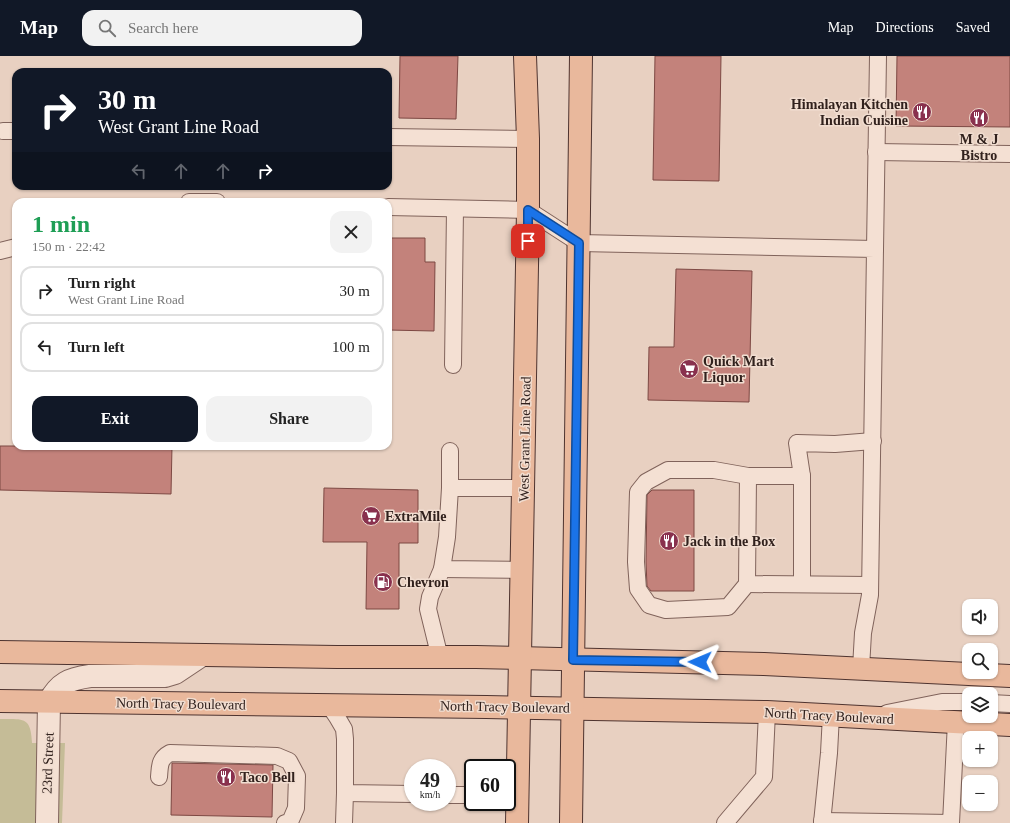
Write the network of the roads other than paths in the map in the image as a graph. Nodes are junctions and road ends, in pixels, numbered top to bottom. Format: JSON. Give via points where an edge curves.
{"nodes":[{"id":1,"x":525,"y":56,"type":"edge"},
{"id":2,"x":581,"y":56,"type":"edge"},
{"id":3,"x":878,"y":56,"type":"edge"},
{"id":4,"x":392,"y":137,"type":"edge"},
{"id":5,"x":528,"y":139,"type":"junction"},
{"id":6,"x":876,"y":152,"type":"junction"},
{"id":7,"x":1010,"y":154,"type":"edge"},
{"id":8,"x":392,"y":207,"type":"edge"},
{"id":9,"x":455,"y":209,"type":"junction"},
{"id":10,"x":528,"y":210,"type":"junction"},
{"id":11,"x":579,"y":243,"type":"junction"},
{"id":12,"x":12,"y":248,"type":"edge"},
{"id":13,"x":875,"y":249,"type":"junction"},
{"id":14,"x":0,"y":252,"type":"edge"},
{"id":15,"x":453,"y":365,"type":"dead end"},
{"id":16,"x":872,"y":441,"type":"junction"},
{"id":17,"x":450,"y":450,"type":"dead end"},
{"id":18,"x":748,"y":476,"type":"junction"},
{"id":19,"x":802,"y":476,"type":"junction"},
{"id":20,"x":450,"y":488,"type":"junction"},
{"id":21,"x":524,"y":488,"type":"junction"},
{"id":22,"x":442,"y":569,"type":"junction"},
{"id":23,"x":522,"y":570,"type":"junction"},
{"id":24,"x":747,"y":584,"type":"junction"},
{"id":25,"x":802,"y":584,"type":"junction"},
{"id":26,"x":870,"y":585,"type":"junction"},
{"id":27,"x":0,"y":652,"type":"edge"},
{"id":28,"x":202,"y":655,"type":"junction"},
{"id":29,"x":440,"y":658,"type":"junction"},
{"id":30,"x":520,"y":658,"type":"junction"},
{"id":31,"x":573,"y":660,"type":"junction"},
{"id":32,"x":861,"y":668,"type":"junction"},
{"id":33,"x":1010,"y":676,"type":"edge"},
{"id":34,"x":0,"y":701,"type":"edge"},
{"id":35,"x":49,"y":702,"type":"junction"},
{"id":36,"x":962,"y":702,"type":"edge"},
{"id":37,"x":998,"y":703,"type":"edge"},
{"id":38,"x":1010,"y":704,"type":"edge"},
{"id":39,"x":328,"y":706,"type":"junction"},
{"id":40,"x":519,"y":707,"type":"junction"},
{"id":41,"x":572,"y":708,"type":"junction"},
{"id":42,"x":767,"y":712,"type":"junction"},
{"id":43,"x":831,"y":715,"type":"junction"},
{"id":44,"x":866,"y":717,"type":"junction"},
{"id":45,"x":956,"y":722,"type":"junction"},
{"id":46,"x":1010,"y":725,"type":"edge"},
{"id":47,"x":515,"y":759,"type":"edge"},
{"id":48,"x":158,"y":777,"type":"dead end"},
{"id":49,"x":344,"y":793,"type":"junction"},
{"id":50,"x":404,"y":794,"type":"edge"},
{"id":51,"x":515,"y":811,"type":"edge"},
{"id":52,"x":822,"y":822,"type":"edge"},
{"id":53,"x":47,"y":823,"type":"edge"},
{"id":54,"x":285,"y":823,"type":"edge"},
{"id":55,"x":344,"y":823,"type":"edge"},
{"id":56,"x":518,"y":823,"type":"edge"},
{"id":57,"x":571,"y":823,"type":"edge"},
{"id":58,"x":725,"y":823,"type":"edge"}],
"edges":[{"from":1,"to":5,"type":"main road","name":"West Grant Line Road"},
{"from":2,"to":11,"type":"main road"},
{"from":3,"to":6,"type":"lane"},
{"from":4,"to":5,"type":"lane"},
{"from":5,"to":10,"type":"main road","name":"West Grant Line Road"},
{"from":6,"to":7,"type":"lane"},
{"from":6,"to":13,"type":"lane"},
{"from":8,"to":9,"type":"lane"},
{"from":9,"to":10,"type":"lane"},
{"from":9,"to":15,"type":"lane"},
{"from":10,"to":11,"type":"lane"},
{"from":10,"to":21,"type":"main road","name":"West Grant Line Road"},
{"from":11,"to":13,"type":"lane"},
{"from":11,"to":31,"type":"main road"},
{"from":12,"to":14,"type":"lane"},
{"from":13,"to":16,"type":"lane"},
{"from":16,"to":19,"type":"lane","via":[[835,444],[797,443]]},
{"from":16,"to":26,"type":"lane"},
{"from":17,"to":20,"type":"lane"},
{"from":18,"to":19,"type":"lane"},
{"from":18,"to":24,"type":"lane"},
{"from":18,"to":24,"type":"lane","via":[[714,470],[668,470],[646,482],[638,492],[636,562],[638,588],[649,605],[666,610],[728,607]]},
{"from":19,"to":25,"type":"lane"},
{"from":20,"to":21,"type":"lane"},
{"from":20,"to":22,"type":"lane"},
{"from":21,"to":23,"type":"main road","name":"West Grant Line Road"},
{"from":22,"to":23,"type":"lane"},
{"from":22,"to":29,"type":"lane","via":[[430,597],[428,609]]},
{"from":23,"to":30,"type":"main road","name":"West Grant Line Road"},
{"from":24,"to":25,"type":"lane"},
{"from":25,"to":26,"type":"lane"},
{"from":26,"to":32,"type":"lane"},
{"from":27,"to":28,"type":"main road"},
{"from":28,"to":29,"type":"main road"},
{"from":28,"to":35,"type":"street","via":[[166,676],[79,678],[67,682],[55,691]]},
{"from":29,"to":30,"type":"main road"},
{"from":30,"to":31,"type":"main road"},
{"from":30,"to":40,"type":"main road","name":"West Grant Line Road"},
{"from":31,"to":32,"type":"main road"},
{"from":31,"to":41,"type":"main road"},
{"from":32,"to":33,"type":"main road"},
{"from":34,"to":35,"type":"main road","name":"North Tracy Boulevard"},
{"from":35,"to":39,"type":"main road","name":"North Tracy Boulevard"},
{"from":35,"to":53,"type":"street","name":"23rd Street"},
{"from":36,"to":44,"type":"lane","via":[[942,702]]},
{"from":37,"to":38,"type":"lane"},
{"from":39,"to":40,"type":"main road","name":"North Tracy Boulevard"},
{"from":39,"to":49,"type":"lane","via":[[344,729]]},
{"from":40,"to":41,"type":"main road","name":"North Tracy Boulevard"},
{"from":40,"to":47,"type":"main road","name":"West Grant Line Road"},
{"from":41,"to":42,"type":"main road","name":"North Tracy Boulevard"},
{"from":41,"to":57,"type":"main road"},
{"from":42,"to":43,"type":"main road","name":"North Tracy Boulevard"},
{"from":42,"to":58,"type":"lane","via":[[764,777]]},
{"from":43,"to":44,"type":"main road","name":"North Tracy Boulevard"},
{"from":43,"to":52,"type":"lane"},
{"from":44,"to":45,"type":"main road","name":"North Tracy Boulevard"},
{"from":45,"to":46,"type":"main road","name":"North Tracy Boulevard"},
{"from":45,"to":52,"type":"lane","via":[[952,823]]},
{"from":48,"to":54,"type":"lane","via":[[164,756],[170,753],[277,756],[289,761],[297,776],[296,808],[290,822]]},
{"from":49,"to":50,"type":"lane"},
{"from":49,"to":55,"type":"lane"},
{"from":51,"to":56,"type":"main road","name":"West Grant Line Road"}]}
